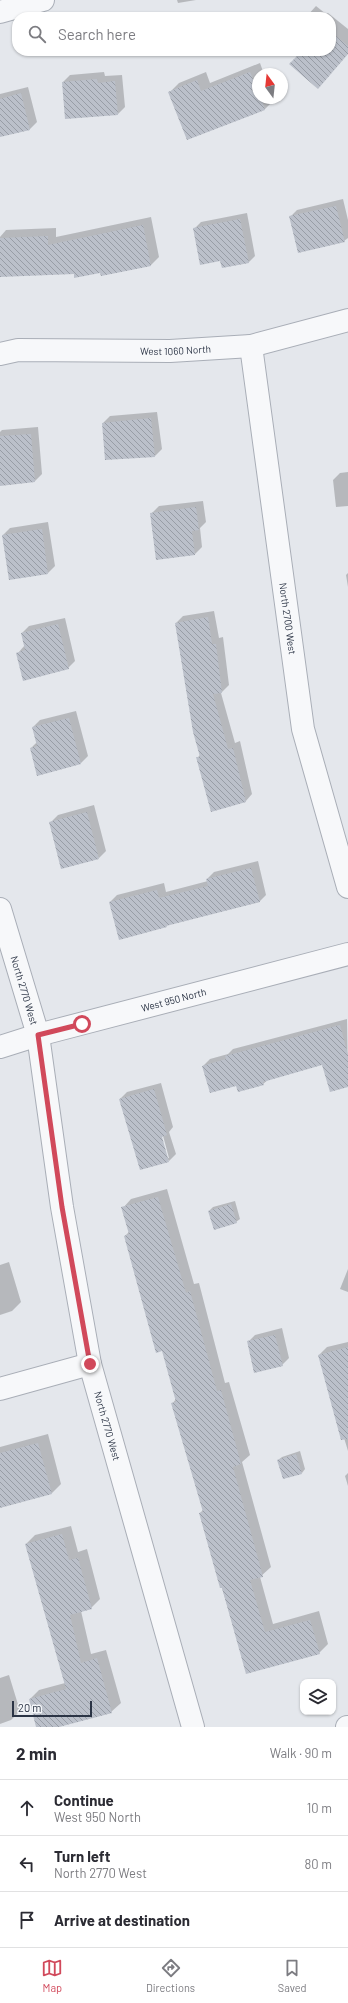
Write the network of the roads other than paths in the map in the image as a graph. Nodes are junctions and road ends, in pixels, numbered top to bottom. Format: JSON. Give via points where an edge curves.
{"nodes":[{"id":1,"x":43,"y":0,"type":"edge"},
{"id":2,"x":0,"y":12,"type":"edge"},
{"id":3,"x":348,"y":320,"type":"edge"},
{"id":4,"x":251,"y":346,"type":"junction"},
{"id":5,"x":0,"y":354,"type":"edge"},
{"id":6,"x":348,"y":887,"type":"edge"},
{"id":7,"x":0,"y":909,"type":"edge"},
{"id":8,"x":348,"y":954,"type":"edge"},
{"id":9,"x":38,"y":1035,"type":"junction"},
{"id":10,"x":0,"y":1047,"type":"edge"},
{"id":11,"x":90,"y":1364,"type":"junction"},
{"id":12,"x":0,"y":1389,"type":"edge"},
{"id":13,"x":193,"y":1727,"type":"edge"}],
"edges":[{"from":1,"to":2,"type":"street"},
{"from":3,"to":4,"type":"street","name":"West 1060 North"},
{"from":4,"to":5,"type":"street","name":"West 1060 North","via":[[170,351],[18,350]]},
{"from":4,"to":6,"type":"street","name":"North 2700 West","via":[[303,729]]},
{"from":7,"to":9,"type":"street","name":"North 2770 West"},
{"from":8,"to":9,"type":"street","name":"West 950 North"},
{"from":9,"to":10,"type":"street","name":"West 950 North"},
{"from":9,"to":11,"type":"street","name":"North 2770 West","via":[[62,1207]]},
{"from":11,"to":12,"type":"street"},
{"from":11,"to":13,"type":"street","name":"North 2770 West"}]}
